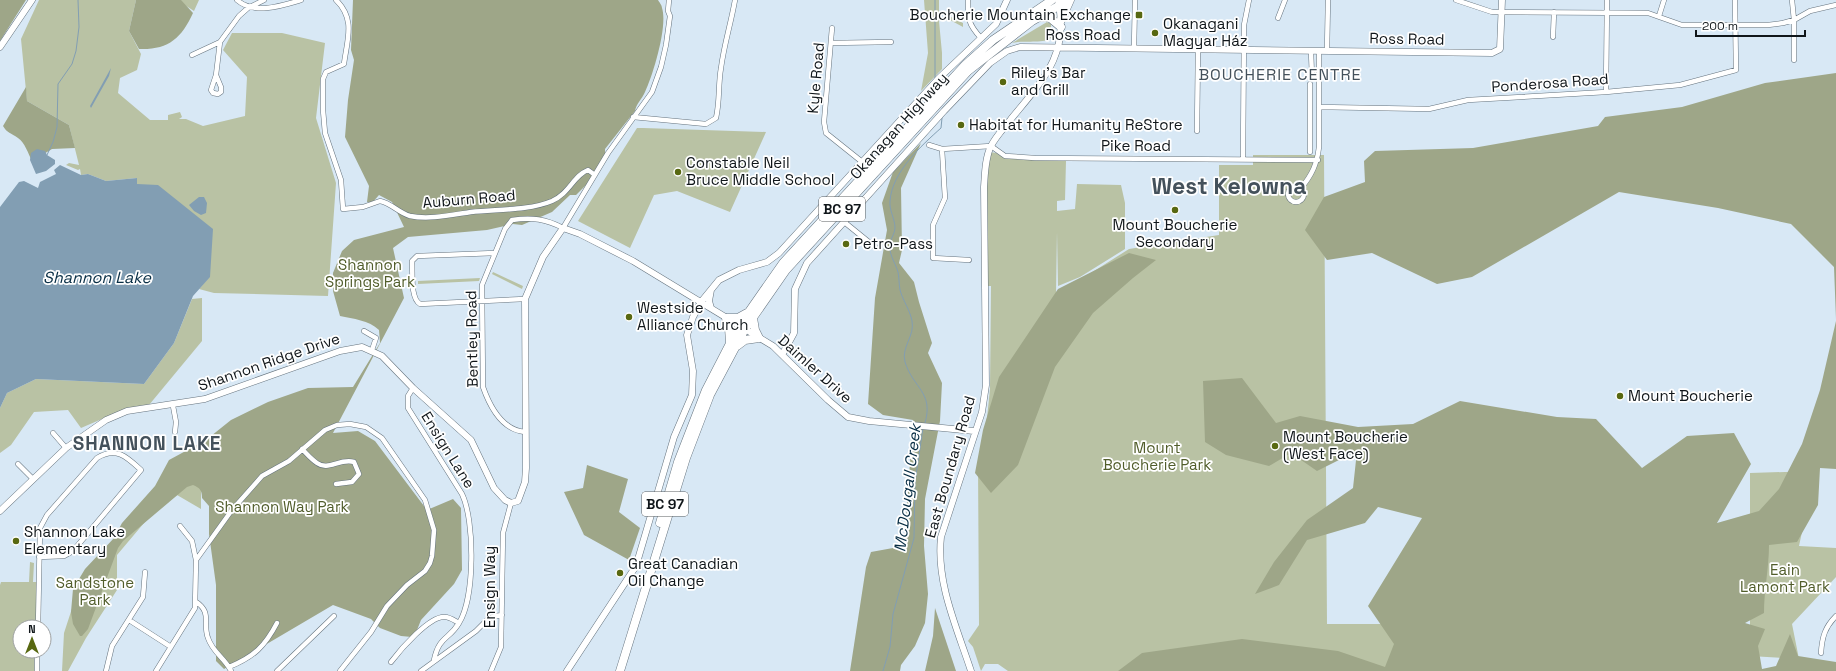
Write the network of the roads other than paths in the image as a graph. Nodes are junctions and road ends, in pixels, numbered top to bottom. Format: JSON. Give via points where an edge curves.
{"nodes":[{"id":1,"x":32,"y":0,"type":"edge"},
{"id":2,"x":237,"y":0,"type":"edge"},
{"id":3,"x":264,"y":0,"type":"edge"},
{"id":4,"x":301,"y":0,"type":"edge"},
{"id":5,"x":336,"y":0,"type":"edge"},
{"id":6,"x":669,"y":0,"type":"edge"},
{"id":7,"x":735,"y":0,"type":"edge"},
{"id":8,"x":968,"y":0,"type":"edge"},
{"id":9,"x":1007,"y":0,"type":"edge"},
{"id":10,"x":1044,"y":0,"type":"edge"},
{"id":11,"x":1052,"y":0,"type":"edge"},
{"id":12,"x":1069,"y":0,"type":"edge"},
{"id":13,"x":1135,"y":0,"type":"edge"},
{"id":14,"x":1248,"y":0,"type":"edge"},
{"id":15,"x":1285,"y":0,"type":"edge"},
{"id":16,"x":1328,"y":0,"type":"edge"},
{"id":17,"x":1456,"y":0,"type":"edge"},
{"id":18,"x":1502,"y":0,"type":"edge"},
{"id":19,"x":1607,"y":0,"type":"edge"},
{"id":20,"x":1664,"y":0,"type":"edge"},
{"id":21,"x":1735,"y":0,"type":"edge"},
{"id":22,"x":1792,"y":0,"type":"edge"},
{"id":23,"x":1059,"y":3,"type":"edge"},
{"id":24,"x":1836,"y":5,"type":"edge"},
{"id":25,"x":248,"y":8,"type":"junction"},
{"id":26,"x":1501,"y":10,"type":"junction"},
{"id":27,"x":1554,"y":12,"type":"junction"},
{"id":28,"x":1039,"y":13,"type":"junction"},
{"id":29,"x":1607,"y":13,"type":"junction"},
{"id":30,"x":1659,"y":16,"type":"junction"},
{"id":31,"x":1278,"y":18,"type":"dead end"},
{"id":32,"x":1794,"y":20,"type":"junction"},
{"id":33,"x":1061,"y":24,"type":"junction"},
{"id":34,"x":1735,"y":25,"type":"junction"},
{"id":35,"x":832,"y":28,"type":"dead end"},
{"id":36,"x":1553,"y":37,"type":"dead end"},
{"id":37,"x":981,"y":38,"type":"junction"},
{"id":38,"x":220,"y":42,"type":"junction"},
{"id":39,"x":892,"y":42,"type":"dead end"},
{"id":40,"x":830,"y":43,"type":"junction"},
{"id":41,"x":0,"y":46,"type":"edge"},
{"id":42,"x":1060,"y":48,"type":"junction"},
{"id":43,"x":1134,"y":48,"type":"junction"},
{"id":44,"x":1198,"y":50,"type":"junction"},
{"id":45,"x":1244,"y":51,"type":"junction"},
{"id":46,"x":1327,"y":51,"type":"junction"},
{"id":47,"x":1312,"y":52,"type":"junction"},
{"id":48,"x":1319,"y":52,"type":"junction"},
{"id":49,"x":192,"y":54,"type":"dead end"},
{"id":50,"x":1794,"y":60,"type":"dead end"},
{"id":51,"x":216,"y":75,"type":"dead end"},
{"id":52,"x":1312,"y":76,"type":"dead end"},
{"id":53,"x":1310,"y":84,"type":"dead end"},
{"id":54,"x":1606,"y":92,"type":"junction"},
{"id":55,"x":1319,"y":108,"type":"junction"},
{"id":56,"x":1310,"y":111,"type":"junction"},
{"id":57,"x":633,"y":117,"type":"junction"},
{"id":58,"x":1197,"y":131,"type":"dead end"},
{"id":59,"x":929,"y":145,"type":"dead end"},
{"id":60,"x":991,"y":146,"type":"junction"},
{"id":61,"x":942,"y":149,"type":"junction"},
{"id":62,"x":1310,"y":152,"type":"dead end"},
{"id":63,"x":1243,"y":159,"type":"junction"},
{"id":64,"x":1318,"y":160,"type":"junction"},
{"id":65,"x":861,"y":161,"type":"junction"},
{"id":66,"x":595,"y":174,"type":"junction"},
{"id":67,"x":1301,"y":188,"type":"dead end"},
{"id":68,"x":843,"y":221,"type":"junction"},
{"id":69,"x":563,"y":228,"type":"junction"},
{"id":70,"x":505,"y":229,"type":"joint"},
{"id":71,"x":875,"y":247,"type":"dead end"},
{"id":72,"x":495,"y":253,"type":"junction"},
{"id":73,"x":969,"y":260,"type":"dead end"},
{"id":74,"x":711,"y":288,"type":"junction"},
{"id":75,"x":525,"y":299,"type":"junction"},
{"id":76,"x":481,"y":302,"type":"junction"},
{"id":77,"x":701,"y":302,"type":"junction"},
{"id":78,"x":711,"y":308,"type":"junction"},
{"id":79,"x":751,"y":315,"type":"junction"},
{"id":80,"x":726,"y":318,"type":"junction"},
{"id":81,"x":742,"y":328,"type":"junction"},
{"id":82,"x":364,"y":331,"type":"dead end"},
{"id":83,"x":759,"y":338,"type":"junction"},
{"id":84,"x":732,"y":346,"type":"junction"},
{"id":85,"x":372,"y":350,"type":"junction"},
{"id":86,"x":782,"y":355,"type":"junction"},
{"id":87,"x":413,"y":388,"type":"junction"},
{"id":88,"x":173,"y":406,"type":"junction"},
{"id":89,"x":974,"y":431,"type":"junction"},
{"id":90,"x":175,"y":432,"type":"dead end"},
{"id":91,"x":525,"y":432,"type":"junction"},
{"id":92,"x":53,"y":433,"type":"dead end"},
{"id":93,"x":66,"y":448,"type":"junction"},
{"id":94,"x":302,"y":449,"type":"junction"},
{"id":95,"x":18,"y":464,"type":"dead end"},
{"id":96,"x":33,"y":479,"type":"junction"},
{"id":97,"x":336,"y":484,"type":"dead end"},
{"id":98,"x":511,"y":503,"type":"junction"},
{"id":99,"x":0,"y":511,"type":"edge"},
{"id":100,"x":180,"y":526,"type":"dead end"},
{"id":101,"x":40,"y":557,"type":"junction"},
{"id":102,"x":196,"y":560,"type":"junction"},
{"id":103,"x":144,"y":572,"type":"dead end"},
{"id":104,"x":195,"y":602,"type":"junction"},
{"id":105,"x":502,"y":615,"type":"junction"},
{"id":106,"x":334,"y":616,"type":"dead end"},
{"id":107,"x":1836,"y":616,"type":"edge"},
{"id":108,"x":38,"y":619,"type":"edge"},
{"id":109,"x":129,"y":620,"type":"junction"},
{"id":110,"x":277,"y":623,"type":"dead end"},
{"id":111,"x":459,"y":623,"type":"junction"},
{"id":112,"x":171,"y":647,"type":"junction"},
{"id":113,"x":1821,"y":652,"type":"dead end"},
{"id":114,"x":37,"y":659,"type":"edge"},
{"id":115,"x":434,"y":660,"type":"junction"},
{"id":116,"x":391,"y":662,"type":"dead end"},
{"id":117,"x":230,"y":669,"type":"edge"},
{"id":118,"x":37,"y":671,"type":"edge"},
{"id":119,"x":106,"y":671,"type":"edge"},
{"id":120,"x":156,"y":671,"type":"edge"},
{"id":121,"x":277,"y":671,"type":"edge"},
{"id":122,"x":340,"y":671,"type":"edge"},
{"id":123,"x":421,"y":671,"type":"edge"},
{"id":124,"x":491,"y":671,"type":"edge"},
{"id":125,"x":567,"y":671,"type":"edge"},
{"id":126,"x":615,"y":671,"type":"edge"},
{"id":127,"x":620,"y":671,"type":"edge"},
{"id":128,"x":971,"y":671,"type":"edge"}],
"edges":[{"from":1,"to":41,"type":"street"},
{"from":2,"to":25,"type":"street"},
{"from":3,"to":25,"type":"street"},
{"from":4,"to":25,"type":"street","via":[[283,5]]},
{"from":5,"to":66,"type":"street","name":"Auburn Road","via":[[346,12],[350,23],[344,64],[326,72],[323,79],[323,110],[325,133],[341,180],[343,209],[364,207],[380,201],[398,212],[411,216],[435,217],[533,206],[563,196],[582,172],[588,170]]},
{"from":6,"to":57,"type":"street","via":[[670,16],[661,67],[652,92]]},
{"from":7,"to":57,"type":"street","via":[[721,68],[716,118],[706,124]]},
{"from":8,"to":37,"type":"street","via":[[968,18]]},
{"from":9,"to":37,"type":"street","via":[[996,24]]},
{"from":10,"to":28,"type":"highway"},
{"from":11,"to":28,"type":"highway","name":"Okanagan Highway","number":"BC 97"},
{"from":12,"to":23,"type":"highway","name":"Okanagan Highway","number":"BC 97"},
{"from":12,"to":33,"type":"highway"},
{"from":13,"to":43,"type":"street"},
{"from":14,"to":45,"type":"street","via":[[1244,25]]},
{"from":15,"to":31,"type":"street"},
{"from":16,"to":46,"type":"street"},
{"from":17,"to":26,"type":"street","via":[[1492,12]]},
{"from":18,"to":26,"type":"street","name":"Ross Road"},
{"from":19,"to":29,"type":"street"},
{"from":20,"to":30,"type":"street"},
{"from":21,"to":34,"type":"street"},
{"from":22,"to":32,"type":"street"},
{"from":23,"to":28,"type":"highway","name":"Okanagan Highway","number":"BC 97"},
{"from":23,"to":33,"type":"street"},
{"from":24,"to":32,"type":"street","via":[[1810,11]]},
{"from":25,"to":38,"type":"street"},
{"from":26,"to":27,"type":"street"},
{"from":26,"to":46,"type":"street","name":"Ross Road","via":[[1500,49],[1492,53]]},
{"from":27,"to":29,"type":"street"},
{"from":27,"to":36,"type":"street"},
{"from":28,"to":33,"type":"highway"},
{"from":28,"to":79,"type":"highway","name":"Okanagan Highway","number":"BC 97","via":[[938,99],[786,270]]},
{"from":29,"to":30,"type":"street","via":[[1648,13]]},
{"from":29,"to":54,"type":"street"},
{"from":30,"to":34,"type":"street","via":[[1682,25]]},
{"from":32,"to":34,"type":"street","via":[[1768,25]]},
{"from":32,"to":50,"type":"street"},
{"from":33,"to":42,"type":"street"},
{"from":34,"to":54,"type":"street","name":"Ponderosa Road","via":[[1736,70],[1680,85]]},
{"from":35,"to":40,"type":"street","name":"Kyle Road"},
{"from":37,"to":65,"type":"street","via":[[934,83]]},
{"from":38,"to":49,"type":"street"},
{"from":38,"to":51,"type":"street"},
{"from":39,"to":40,"type":"street"},
{"from":40,"to":65,"type":"street","name":"Kyle Road","via":[[824,122],[826,133]]},
{"from":42,"to":43,"type":"street","name":"Ross Road"},
{"from":42,"to":60,"type":"street","via":[[1043,80]]},
{"from":42,"to":68,"type":"street","name":"Ross Road","via":[[1020,47],[1003,53],[990,63]]},
{"from":43,"to":44,"type":"street","name":"Ross Road"},
{"from":44,"to":45,"type":"street","name":"Ross Road"},
{"from":44,"to":58,"type":"street"},
{"from":45,"to":47,"type":"street","name":"Ross Road"},
{"from":45,"to":63,"type":"street"},
{"from":46,"to":48,"type":"street","name":"Ross Road"},
{"from":47,"to":48,"type":"street","name":"Ross Road"},
{"from":47,"to":52,"type":"street"},
{"from":48,"to":55,"type":"street"},
{"from":53,"to":56,"type":"street"},
{"from":54,"to":55,"type":"street","name":"Ponderosa Road","via":[[1468,100],[1429,109]]},
{"from":55,"to":56,"type":"street","name":"Ponderosa Road"},
{"from":55,"to":64,"type":"street"},
{"from":56,"to":62,"type":"street"},
{"from":57,"to":66,"type":"street"},
{"from":59,"to":61,"type":"street"},
{"from":60,"to":61,"type":"street"},
{"from":60,"to":63,"type":"street","name":"Pike Road","via":[[1005,156],[1014,157]]},
{"from":60,"to":89,"type":"street","name":"East Boundary Road","via":[[984,188],[986,385],[982,412]]},
{"from":61,"to":73,"type":"street","via":[[944,198],[933,226],[933,258]]},
{"from":63,"to":64,"type":"street","name":"Pike Road"},
{"from":64,"to":67,"type":"street","via":[[1312,175]]},
{"from":65,"to":74,"type":"street","via":[[779,253],[766,262],[730,273]]},
{"from":66,"to":69,"type":"street"},
{"from":68,"to":71,"type":"street"},
{"from":68,"to":86,"type":"street","name":"Ross Road","via":[[806,263],[795,289],[794,332]]},
{"from":69,"to":70,"type":"street","name":"Daimler Drive","via":[[550,221],[526,218],[512,220]]},
{"from":69,"to":75,"type":"street","via":[[543,257]]},
{"from":69,"to":77,"type":"street","name":"Daimler Drive","via":[[633,261]]},
{"from":70,"to":72,"type":"street","name":"Bentley Road"},
{"from":72,"to":76,"type":"street","name":"Bentley Road","via":[[482,284]]},
{"from":72,"to":76,"type":"street","via":[[417,256],[412,261],[416,302]]},
{"from":74,"to":77,"type":"street"},
{"from":74,"to":78,"type":"street"},
{"from":75,"to":76,"type":"street"},
{"from":75,"to":91,"type":"street"},
{"from":76,"to":91,"type":"street","name":"Bentley Road","via":[[483,387],[488,402],[507,426]]},
{"from":77,"to":78,"type":"street","name":"Daimler Drive"},
{"from":77,"to":125,"type":"street","via":[[690,322],[687,335],[693,371],[692,395],[674,436],[636,566]]},
{"from":78,"to":80,"type":"street","name":"Daimler Drive"},
{"from":79,"to":80,"type":"highway"},
{"from":79,"to":81,"type":"highway","name":"Okanagan Highway","number":"BC 97"},
{"from":79,"to":83,"type":"highway"},
{"from":80,"to":81,"type":"street","name":"Daimler Drive"},
{"from":80,"to":84,"type":"highway"},
{"from":81,"to":83,"type":"street","name":"Daimler Drive"},
{"from":81,"to":84,"type":"highway","name":"Okanagan Highway","number":"BC 97"},
{"from":82,"to":85,"type":"street","via":[[376,338]]},
{"from":83,"to":84,"type":"highway","via":[[745,340]]},
{"from":83,"to":86,"type":"street","name":"Daimler Drive"},
{"from":84,"to":126,"type":"highway","name":"Okanagan Highway","number":"BC 97","via":[[706,390],[678,462]]},
{"from":84,"to":127,"type":"highway","name":"Okanagan Highway","number":"BC 97","via":[[686,458]]},
{"from":85,"to":87,"type":"street","via":[[382,356]]},
{"from":85,"to":88,"type":"street","name":"Shannon Ridge Drive","via":[[362,347],[345,349],[205,399]]},
{"from":86,"to":89,"type":"street","name":"Daimler Drive","via":[[848,416],[869,421]]},
{"from":87,"to":98,"type":"street","via":[[471,440],[494,488]]},
{"from":87,"to":111,"type":"street","name":"Ensign Lane","via":[[408,396],[408,408],[454,478],[467,506],[470,522],[470,584],[466,606]]},
{"from":88,"to":90,"type":"street"},
{"from":88,"to":93,"type":"street","name":"Shannon Ridge Drive","via":[[128,411],[106,420]]},
{"from":89,"to":128,"type":"street","name":"East Boundary Road","via":[[941,537],[939,557],[942,579]]},
{"from":91,"to":98,"type":"street","via":[[525,482],[518,501]]},
{"from":92,"to":93,"type":"street"},
{"from":93,"to":96,"type":"street","name":"Shannon Ridge Drive"},
{"from":94,"to":97,"type":"street","via":[[317,464],[326,466],[346,460],[354,462],[359,474],[352,482]]},
{"from":94,"to":102,"type":"street","via":[[289,461],[262,476],[232,510]]},
{"from":94,"to":122,"type":"street","via":[[324,430],[337,425],[366,427],[382,438],[425,500],[434,530],[430,564],[387,606],[371,632]]},
{"from":95,"to":96,"type":"street"},
{"from":96,"to":99,"type":"street","name":"Shannon Ridge Drive"},
{"from":98,"to":105,"type":"street","name":"Ensign Way","via":[[503,533]]},
{"from":100,"to":102,"type":"street","via":[[192,541]]},
{"from":101,"to":101,"type":"street","via":[[40,528],[48,515],[97,458],[106,452],[118,453],[141,470],[73,551],[64,556]]},
{"from":101,"to":108,"type":"street"},
{"from":102,"to":104,"type":"street"},
{"from":103,"to":109,"type":"street","via":[[143,597]]},
{"from":104,"to":112,"type":"street","via":[[195,608]]},
{"from":104,"to":117,"type":"street","via":[[203,607],[206,613],[207,635],[212,649]]},
{"from":105,"to":115,"type":"street","via":[[488,619],[476,631]]},
{"from":105,"to":124,"type":"street","name":"Ensign Way","via":[[501,647]]},
{"from":106,"to":121,"type":"street"},
{"from":107,"to":113,"type":"street","via":[[1826,626]]},
{"from":109,"to":112,"type":"street"},
{"from":109,"to":119,"type":"street","via":[[112,646]]},
{"from":110,"to":117,"type":"street","via":[[262,647]]},
{"from":111,"to":115,"type":"street","name":"Ensign Lane","via":[[437,647]]},
{"from":111,"to":116,"type":"street","via":[[447,616],[439,618],[412,637]]},
{"from":112,"to":120,"type":"street"},
{"from":114,"to":118,"type":"street"},
{"from":115,"to":123,"type":"street"}]}
